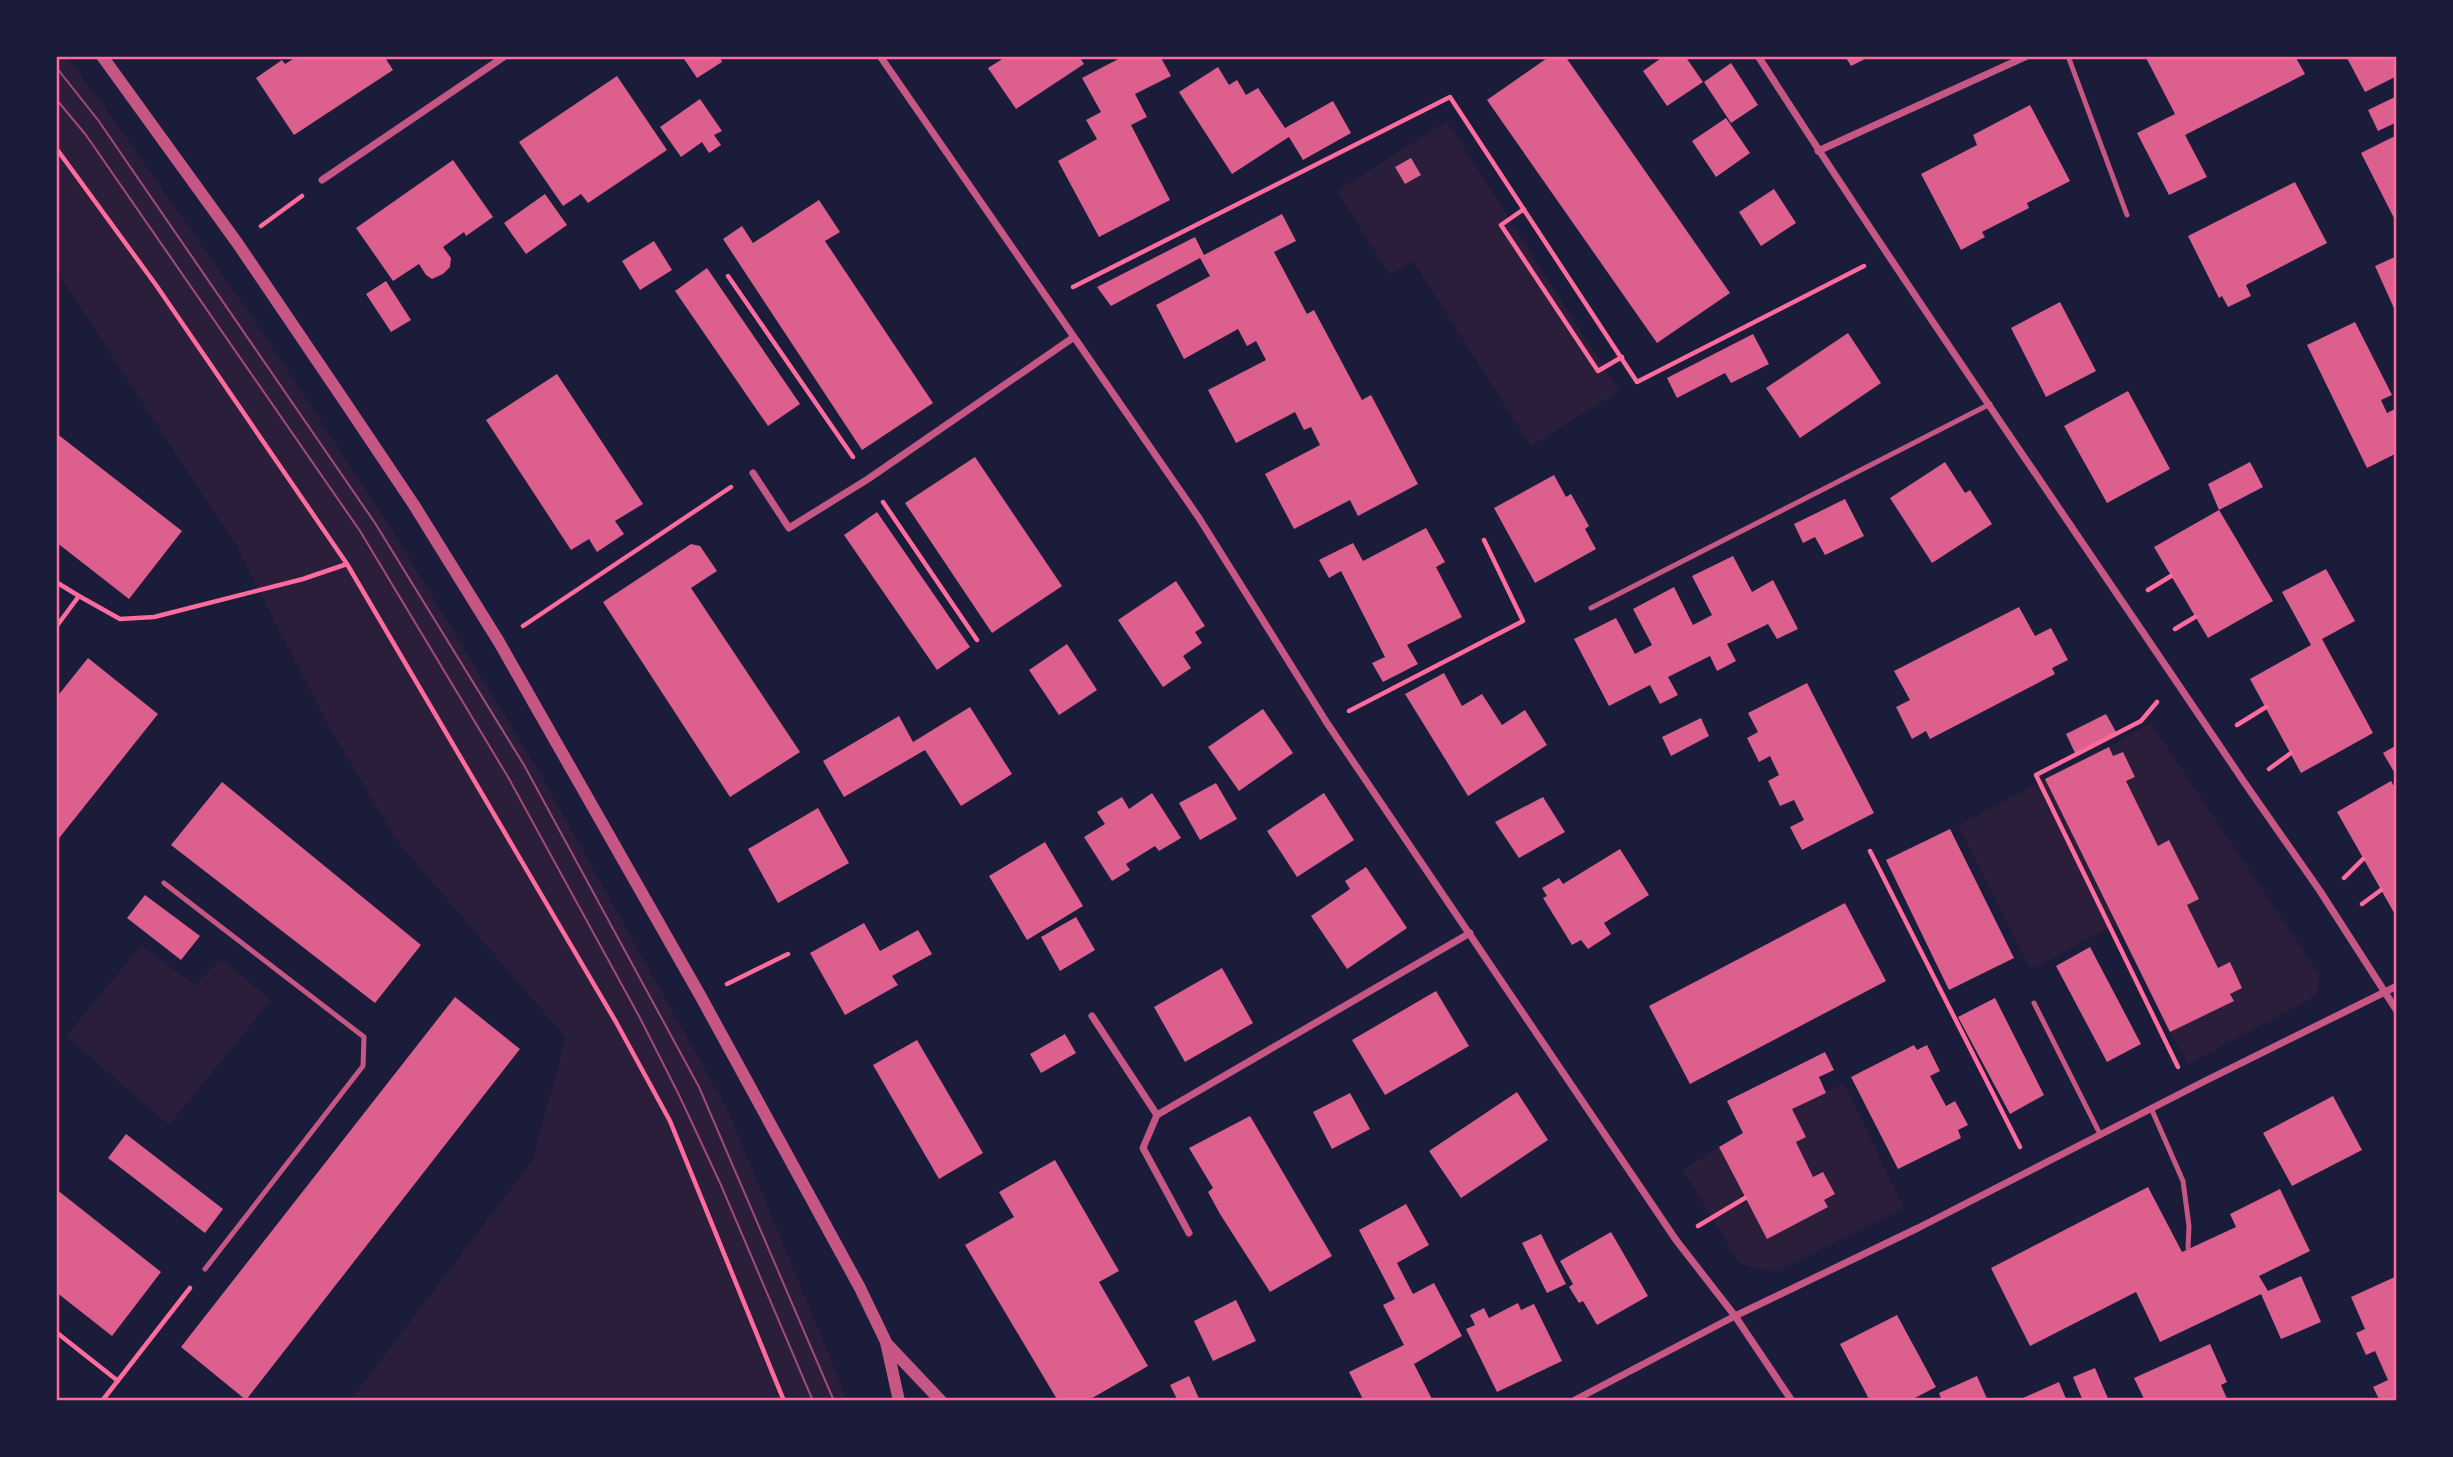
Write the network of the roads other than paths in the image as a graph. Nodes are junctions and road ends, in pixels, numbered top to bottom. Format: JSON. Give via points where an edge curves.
{"nodes":[{"id":1,"x":102,"y":56,"type":"edge"},
{"id":2,"x":505,"y":56,"type":"edge"},
{"id":3,"x":880,"y":56,"type":"edge"},
{"id":4,"x":1758,"y":56,"type":"edge"},
{"id":5,"x":2027,"y":56,"type":"edge"},
{"id":6,"x":2068,"y":56,"type":"edge"},
{"id":7,"x":1818,"y":151,"type":"junction"},
{"id":8,"x":322,"y":180,"type":"road end"},
{"id":9,"x":2127,"y":215,"type":"dead end"},
{"id":10,"x":1074,"y":337,"type":"junction"},
{"id":11,"x":1990,"y":404,"type":"junction"},
{"id":12,"x":753,"y":473,"type":"road end"},
{"id":13,"x":1591,"y":608,"type":"dead end"},
{"id":14,"x":164,"y":883,"type":"dead end"},
{"id":15,"x":1469,"y":933,"type":"junction"},
{"id":16,"x":2397,"y":986,"type":"edge"},
{"id":17,"x":2385,"y":993,"type":"junction"},
{"id":18,"x":2034,"y":1003,"type":"dead end"},
{"id":19,"x":2397,"y":1011,"type":"edge"},
{"id":20,"x":1092,"y":1016,"type":"dead end"},
{"id":21,"x":2151,"y":1108,"type":"junction"},
{"id":22,"x":1157,"y":1115,"type":"junction"},
{"id":23,"x":2100,"y":1134,"type":"junction"},
{"id":24,"x":1189,"y":1233,"type":"dead end"},
{"id":25,"x":2188,"y":1248,"type":"dead end"},
{"id":26,"x":205,"y":1269,"type":"road end"},
{"id":27,"x":1735,"y":1315,"type":"junction"},
{"id":28,"x":886,"y":1342,"type":"junction"},
{"id":29,"x":899,"y":1401,"type":"edge"},
{"id":30,"x":941,"y":1401,"type":"edge"},
{"id":31,"x":1573,"y":1401,"type":"edge"},
{"id":32,"x":1792,"y":1401,"type":"edge"}],
"edges":[{"from":1,"to":28,"type":"street","via":[[238,244],[414,505],[499,642],[805,1185]]},
{"from":2,"to":8,"type":"street"},
{"from":3,"to":10,"type":"street"},
{"from":4,"to":7,"type":"street"},
{"from":5,"to":7,"type":"street"},
{"from":6,"to":9,"type":"lane"},
{"from":7,"to":11,"type":"street"},
{"from":10,"to":12,"type":"street","via":[[869,479],[789,528]]},
{"from":10,"to":15,"type":"street","via":[[1199,519],[1327,723]]},
{"from":11,"to":13,"type":"lane"},
{"from":11,"to":17,"type":"street"},
{"from":14,"to":26,"type":"lane","via":[[364,1037],[363,1066]]},
{"from":15,"to":22,"type":"street"},
{"from":15,"to":27,"type":"street","via":[[1676,1240]]},
{"from":16,"to":17,"type":"street"},
{"from":17,"to":19,"type":"street"},
{"from":17,"to":21,"type":"street"},
{"from":18,"to":23,"type":"lane"},
{"from":20,"to":22,"type":"street"},
{"from":21,"to":23,"type":"street"},
{"from":21,"to":25,"type":"lane","via":[[2183,1181]]},
{"from":22,"to":24,"type":"street","via":[[1143,1148]]},
{"from":23,"to":27,"type":"street"},
{"from":27,"to":31,"type":"street"},
{"from":27,"to":32,"type":"street"},
{"from":28,"to":29,"type":"street"},
{"from":28,"to":30,"type":"street"}]}
